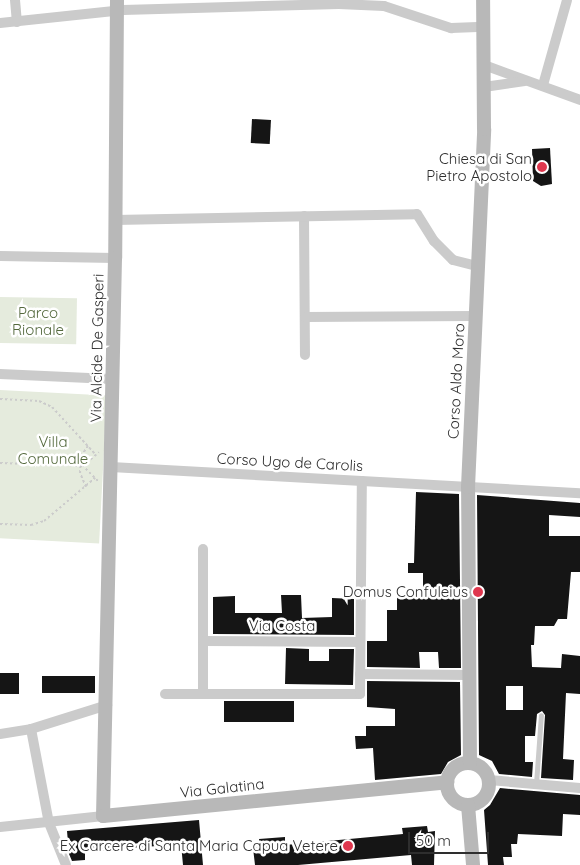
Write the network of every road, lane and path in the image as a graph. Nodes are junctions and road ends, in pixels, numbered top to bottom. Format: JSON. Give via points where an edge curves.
{"nodes":[{"id":1,"x":15,"y":0,"type":"edge"},
{"id":2,"x":483,"y":0,"type":"edge"},
{"id":3,"x":567,"y":0,"type":"edge"},
{"id":4,"x":117,"y":5,"type":"edge"},
{"id":5,"x":17,"y":22,"type":"junction"},
{"id":6,"x":0,"y":23,"type":"edge"},
{"id":7,"x":484,"y":27,"type":"junction"},
{"id":8,"x":484,"y":65,"type":"junction"},
{"id":9,"x":526,"y":80,"type":"junction"},
{"id":10,"x":543,"y":85,"type":"junction"},
{"id":11,"x":484,"y":87,"type":"junction"},
{"id":12,"x":580,"y":100,"type":"edge"},
{"id":13,"x":304,"y":216,"type":"junction"},
{"id":14,"x":115,"y":220,"type":"junction"},
{"id":15,"x":0,"y":256,"type":"edge"},
{"id":16,"x":115,"y":258,"type":"junction"},
{"id":17,"x":478,"y":266,"type":"junction"},
{"id":18,"x":475,"y":316,"type":"junction"},
{"id":19,"x":305,"y":317,"type":"junction"},
{"id":20,"x":305,"y":355,"type":"dead end"},
{"id":21,"x":0,"y":374,"type":"edge"},
{"id":22,"x":111,"y":379,"type":"junction"},
{"id":23,"x":0,"y":399,"type":"edge"},
{"id":24,"x":88,"y":446,"type":"junction"},
{"id":25,"x":104,"y":448,"type":"dead end"},
{"id":26,"x":96,"y":455,"type":"junction"},
{"id":27,"x":0,"y":463,"type":"edge"},
{"id":28,"x":81,"y":466,"type":"junction"},
{"id":29,"x":111,"y":467,"type":"junction"},
{"id":30,"x":95,"y":478,"type":"junction"},
{"id":31,"x":362,"y":481,"type":"junction"},
{"id":32,"x":86,"y":487,"type":"junction"},
{"id":33,"x":103,"y":487,"type":"dead end"},
{"id":34,"x":468,"y":487,"type":"junction"},
{"id":35,"x":580,"y":493,"type":"edge"},
{"id":36,"x":0,"y":524,"type":"edge"},
{"id":37,"x":203,"y":549,"type":"dead end"},
{"id":38,"x":203,"y":640,"type":"junction"},
{"id":39,"x":360,"y":642,"type":"junction"},
{"id":40,"x":360,"y":674,"type":"junction"},
{"id":41,"x":468,"y":675,"type":"junction"},
{"id":42,"x":165,"y":694,"type":"dead end"},
{"id":43,"x":203,"y":694,"type":"junction"},
{"id":44,"x":107,"y":705,"type":"junction"},
{"id":45,"x":541,"y":716,"type":"dead end"},
{"id":46,"x":31,"y":729,"type":"junction"},
{"id":47,"x":0,"y":734,"type":"edge"},
{"id":48,"x":470,"y":763,"type":"junction"},
{"id":49,"x":489,"y":780,"type":"junction"},
{"id":50,"x":447,"y":782,"type":"junction"},
{"id":51,"x":536,"y":785,"type":"junction"},
{"id":52,"x":580,"y":788,"type":"edge"},
{"id":53,"x":468,"y":805,"type":"junction"},
{"id":54,"x":103,"y":816,"type":"junction"},
{"id":55,"x":49,"y":823,"type":"junction"},
{"id":56,"x":0,"y":827,"type":"edge"},
{"id":57,"x":66,"y":865,"type":"edge"},
{"id":58,"x":473,"y":865,"type":"edge"}],
"edges":[{"from":1,"to":5,"type":"street"},
{"from":2,"to":7,"type":"main road","name":"Corso Aldo Moro"},
{"from":3,"to":10,"type":"street"},
{"from":4,"to":5,"type":"street"},
{"from":4,"to":7,"type":"street","via":[[370,4],[438,26]]},
{"from":4,"to":14,"type":"main road","name":"Via Alcide De Gasperi"},
{"from":5,"to":6,"type":"street"},
{"from":7,"to":8,"type":"main road","name":"Corso Aldo Moro"},
{"from":8,"to":9,"type":"street"},
{"from":8,"to":11,"type":"main road","name":"Corso Aldo Moro"},
{"from":9,"to":10,"type":"street"},
{"from":9,"to":11,"type":"street"},
{"from":10,"to":12,"type":"street"},
{"from":11,"to":17,"type":"main road","name":"Corso Aldo Moro"},
{"from":13,"to":14,"type":"street"},
{"from":13,"to":17,"type":"street","via":[[417,214],[434,241],[453,260]]},
{"from":13,"to":19,"type":"street"},
{"from":14,"to":16,"type":"main road","name":"Via Alcide De Gasperi"},
{"from":15,"to":16,"type":"street"},
{"from":16,"to":22,"type":"main road","name":"Via Alcide De Gasperi"},
{"from":17,"to":18,"type":"main road","name":"Corso Aldo Moro"},
{"from":18,"to":19,"type":"street"},
{"from":18,"to":34,"type":"main road","name":"Corso Aldo Moro"},
{"from":19,"to":20,"type":"street"},
{"from":21,"to":22,"type":"street"},
{"from":22,"to":29,"type":"main road","name":"Via Alcide De Gasperi"},
{"from":23,"to":24,"type":"path","via":[[38,401],[52,407]]},
{"from":24,"to":26,"type":"path"},
{"from":24,"to":28,"type":"path","via":[[83,450]]},
{"from":25,"to":26,"type":"path"},
{"from":26,"to":28,"type":"path"},
{"from":27,"to":28,"type":"path"},
{"from":28,"to":30,"type":"path"},
{"from":28,"to":32,"type":"path"},
{"from":29,"to":31,"type":"street","name":"Corso Ugo de Carolis"},
{"from":29,"to":44,"type":"main road","name":"Via Alcide De Gasperi"},
{"from":30,"to":32,"type":"path"},
{"from":30,"to":33,"type":"path"},
{"from":31,"to":34,"type":"street","name":"Corso Ugo de Carolis"},
{"from":31,"to":39,"type":"street"},
{"from":32,"to":36,"type":"path","via":[[44,521],[32,525]]},
{"from":34,"to":35,"type":"street","name":"Corso Ugo de Carolis"},
{"from":34,"to":41,"type":"main road","name":"Corso Aldo Moro"},
{"from":37,"to":38,"type":"street"},
{"from":38,"to":39,"type":"street","name":"Via Costa"},
{"from":38,"to":43,"type":"street"},
{"from":39,"to":40,"type":"street"},
{"from":40,"to":41,"type":"street"},
{"from":40,"to":43,"type":"street","via":[[360,694]]},
{"from":41,"to":48,"type":"main road","name":"Corso Aldo Moro"},
{"from":42,"to":43,"type":"street"},
{"from":44,"to":46,"type":"street"},
{"from":44,"to":54,"type":"main road","name":"Via Alcide De Gasperi"},
{"from":45,"to":51,"type":"lane"},
{"from":46,"to":47,"type":"street"},
{"from":46,"to":55,"type":"street"},
{"from":48,"to":49,"type":"main road","via":[[483,768]]},
{"from":48,"to":50,"type":"main road","via":[[457,766]]},
{"from":49,"to":51,"type":"street"},
{"from":49,"to":53,"type":"main road","via":[[485,798]]},
{"from":50,"to":53,"type":"main road","via":[[455,801]]},
{"from":50,"to":54,"type":"main road","name":"Via Galatina"},
{"from":51,"to":52,"type":"street"},
{"from":53,"to":58,"type":"main road"},
{"from":54,"to":55,"type":"street","name":"Via Galatina"},
{"from":55,"to":56,"type":"street","name":"Via Galatina"},
{"from":55,"to":57,"type":"street"}]}
